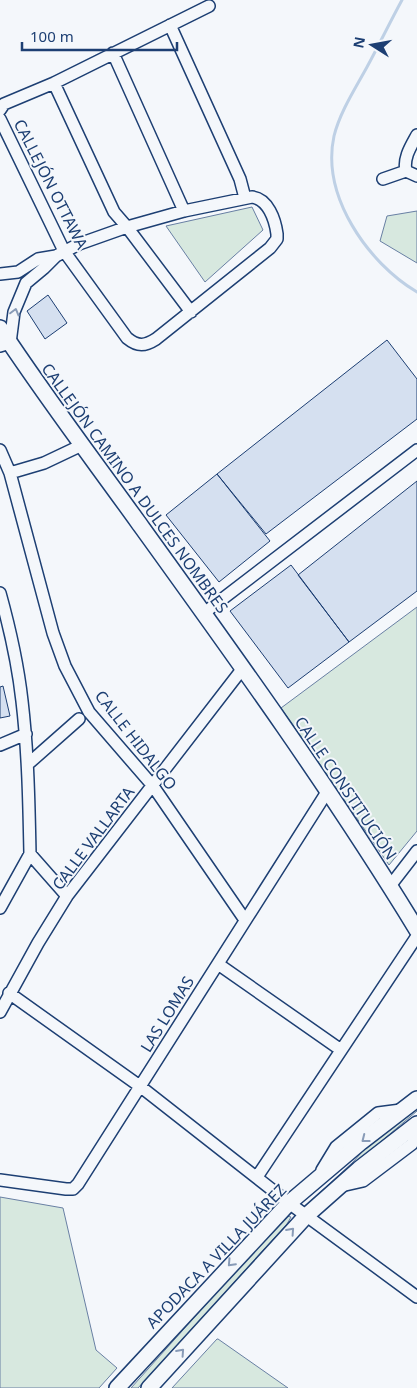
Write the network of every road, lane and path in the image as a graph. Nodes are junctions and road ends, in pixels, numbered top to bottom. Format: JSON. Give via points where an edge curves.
{"nodes":[{"id":1,"x":209,"y":6,"type":"dead end"},
{"id":2,"x":170,"y":25,"type":"junction"},
{"id":3,"x":113,"y":53,"type":"junction"},
{"id":4,"x":54,"y":83,"type":"junction"},
{"id":5,"x":0,"y":110,"type":"edge"},
{"id":6,"x":0,"y":119,"type":"edge"},
{"id":7,"x":417,"y":135,"type":"edge"},
{"id":8,"x":406,"y":171,"type":"junction"},
{"id":9,"x":417,"y":176,"type":"edge"},
{"id":10,"x":383,"y":179,"type":"dead end"},
{"id":11,"x":245,"y":198,"type":"junction"},
{"id":12,"x":184,"y":211,"type":"junction"},
{"id":13,"x":127,"y":227,"type":"junction"},
{"id":14,"x":60,"y":253,"type":"junction"},
{"id":15,"x":18,"y":272,"type":"junction"},
{"id":16,"x":0,"y":274,"type":"edge"},
{"id":17,"x":26,"y":283,"type":"junction"},
{"id":18,"x":190,"y":312,"type":"junction"},
{"id":19,"x":0,"y":328,"type":"edge"},
{"id":20,"x":5,"y":345,"type":"edge"},
{"id":21,"x":82,"y":445,"type":"junction"},
{"id":22,"x":0,"y":450,"type":"edge"},
{"id":23,"x":417,"y":450,"type":"edge"},
{"id":24,"x":10,"y":472,"type":"junction"},
{"id":25,"x":0,"y":593,"type":"edge"},
{"id":26,"x":204,"y":613,"type":"junction"},
{"id":27,"x":4,"y":620,"type":"edge"},
{"id":28,"x":243,"y":668,"type":"junction"},
{"id":29,"x":79,"y":719,"type":"dead end"},
{"id":30,"x":26,"y":734,"type":"junction"},
{"id":31,"x":0,"y":745,"type":"edge"},
{"id":32,"x":28,"y":764,"type":"junction"},
{"id":33,"x":153,"y":786,"type":"junction"},
{"id":34,"x":327,"y":792,"type":"junction"},
{"id":35,"x":417,"y":851,"type":"edge"},
{"id":36,"x":30,"y":854,"type":"junction"},
{"id":37,"x":390,"y":886,"type":"junction"},
{"id":38,"x":67,"y":896,"type":"junction"},
{"id":39,"x":0,"y":908,"type":"edge"},
{"id":40,"x":245,"y":920,"type":"junction"},
{"id":41,"x":417,"y":930,"type":"edge"},
{"id":42,"x":417,"y":936,"type":"edge"},
{"id":43,"x":218,"y":964,"type":"junction"},
{"id":44,"x":10,"y":993,"type":"junction"},
{"id":45,"x":0,"y":1012,"type":"edge"},
{"id":46,"x":341,"y":1050,"type":"junction"},
{"id":47,"x":141,"y":1087,"type":"junction"},
{"id":48,"x":417,"y":1099,"type":"edge"},
{"id":49,"x":417,"y":1124,"type":"edge"},
{"id":50,"x":417,"y":1133,"type":"edge"},
{"id":51,"x":257,"y":1177,"type":"junction"},
{"id":52,"x":0,"y":1180,"type":"edge"},
{"id":53,"x":339,"y":1186,"type":"junction"},
{"id":54,"x":289,"y":1203,"type":"junction"},
{"id":55,"x":306,"y":1216,"type":"junction"},
{"id":56,"x":417,"y":1297,"type":"edge"},
{"id":57,"x":117,"y":1388,"type":"edge"},
{"id":58,"x":149,"y":1388,"type":"edge"}],
"edges":[{"from":1,"to":2,"type":"street","name":"CALLEJÓN OTTAWA"},
{"from":2,"to":3,"type":"street","name":"CALLEJÓN OTTAWA"},
{"from":2,"to":11,"type":"street","via":[[240,180]]},
{"from":3,"to":4,"type":"street","name":"CALLEJÓN OTTAWA"},
{"from":3,"to":12,"type":"street"},
{"from":4,"to":5,"type":"street","name":"CALLEJÓN OTTAWA","via":[[4,104]]},
{"from":4,"to":13,"type":"street","via":[[114,212]]},
{"from":6,"to":14,"type":"street","name":"CALLEJÓN OTTAWA"},
{"from":7,"to":8,"type":"street","via":[[406,158]]},
{"from":8,"to":9,"type":"street"},
{"from":8,"to":10,"type":"street"},
{"from":11,"to":12,"type":"street"},
{"from":11,"to":18,"type":"street","name":"CALLEJÓN OTTAWA","via":[[257,198],[266,204],[277,239]]},
{"from":12,"to":13,"type":"street"},
{"from":13,"to":14,"type":"street"},
{"from":13,"to":18,"type":"street"},
{"from":14,"to":15,"type":"street","via":[[38,259]]},
{"from":14,"to":17,"type":"street"},
{"from":14,"to":18,"type":"street","name":"CALLEJÓN OTTAWA","via":[[132,342],[149,344]]},
{"from":15,"to":16,"type":"street"},
{"from":15,"to":17,"type":"street"},
{"from":20,"to":17,"type":"street","one_way":true},
{"from":19,"to":20,"type":"main road","name":"CALLEJÓN CAMINO A DULCES NOMBRES"},
{"from":20,"to":21,"type":"main road","name":"CALLEJÓN CAMINO A DULCES NOMBRES"},
{"from":21,"to":24,"type":"street","via":[[44,463]]},
{"from":21,"to":26,"type":"main road","name":"CALLEJÓN CAMINO A DULCES NOMBRES"},
{"from":22,"to":24,"type":"street","name":"CALLE HIDALGO"},
{"from":23,"to":26,"type":"street"},
{"from":24,"to":33,"type":"street","name":"CALLE HIDALGO","via":[[65,666],[89,712]]},
{"from":25,"to":27,"type":"street"},
{"from":26,"to":28,"type":"main road","name":"CALLEJÓN CAMINO A DULCES NOMBRES"},
{"from":27,"to":30,"type":"street","via":[[18,668]]},
{"from":28,"to":33,"type":"street","name":"CALLE VALLARTA"},
{"from":28,"to":34,"type":"main road","name":"CALLE CONSTITUCIÓN"},
{"from":29,"to":32,"type":"street"},
{"from":30,"to":31,"type":"street"},
{"from":30,"to":32,"type":"street"},
{"from":32,"to":36,"type":"street"},
{"from":33,"to":38,"type":"street","name":"CALLE VALLARTA"},
{"from":33,"to":40,"type":"street","name":"CALLE HIDALGO"},
{"from":34,"to":37,"type":"main road","name":"CALLE CONSTITUCIÓN"},
{"from":34,"to":40,"type":"street","name":"LAS LOMAS"},
{"from":35,"to":37,"type":"street"},
{"from":36,"to":38,"type":"street"},
{"from":36,"to":39,"type":"street"},
{"from":37,"to":41,"type":"main road","name":"CALLE CONSTITUCIÓN"},
{"from":38,"to":44,"type":"street","name":"CALLE VALLARTA"},
{"from":40,"to":43,"type":"street","name":"LAS LOMAS"},
{"from":42,"to":46,"type":"street"},
{"from":43,"to":46,"type":"street"},
{"from":43,"to":47,"type":"street","name":"LAS LOMAS"},
{"from":44,"to":45,"type":"street","name":"CALLE VALLARTA"},
{"from":44,"to":47,"type":"street"},
{"from":46,"to":51,"type":"street"},
{"from":47,"to":51,"type":"street"},
{"from":47,"to":52,"type":"street","name":"LAS LOMAS","via":[[73,1189]]},
{"from":48,"to":54,"type":"main road","name":"APODACA A VILLA JUÁREZ"},
{"from":49,"to":53,"type":"main road"},
{"from":50,"to":53,"type":"street","via":[[412,1144],[363,1181]]},
{"from":51,"to":54,"type":"street"},
{"from":53,"to":55,"type":"main road"},
{"from":54,"to":55,"type":"street"},
{"from":54,"to":57,"type":"main road","name":"APODACA A VILLA JUÁREZ","one_way":true},
{"from":55,"to":56,"type":"street"},
{"from":58,"to":55,"type":"main road","one_way":true}]}
